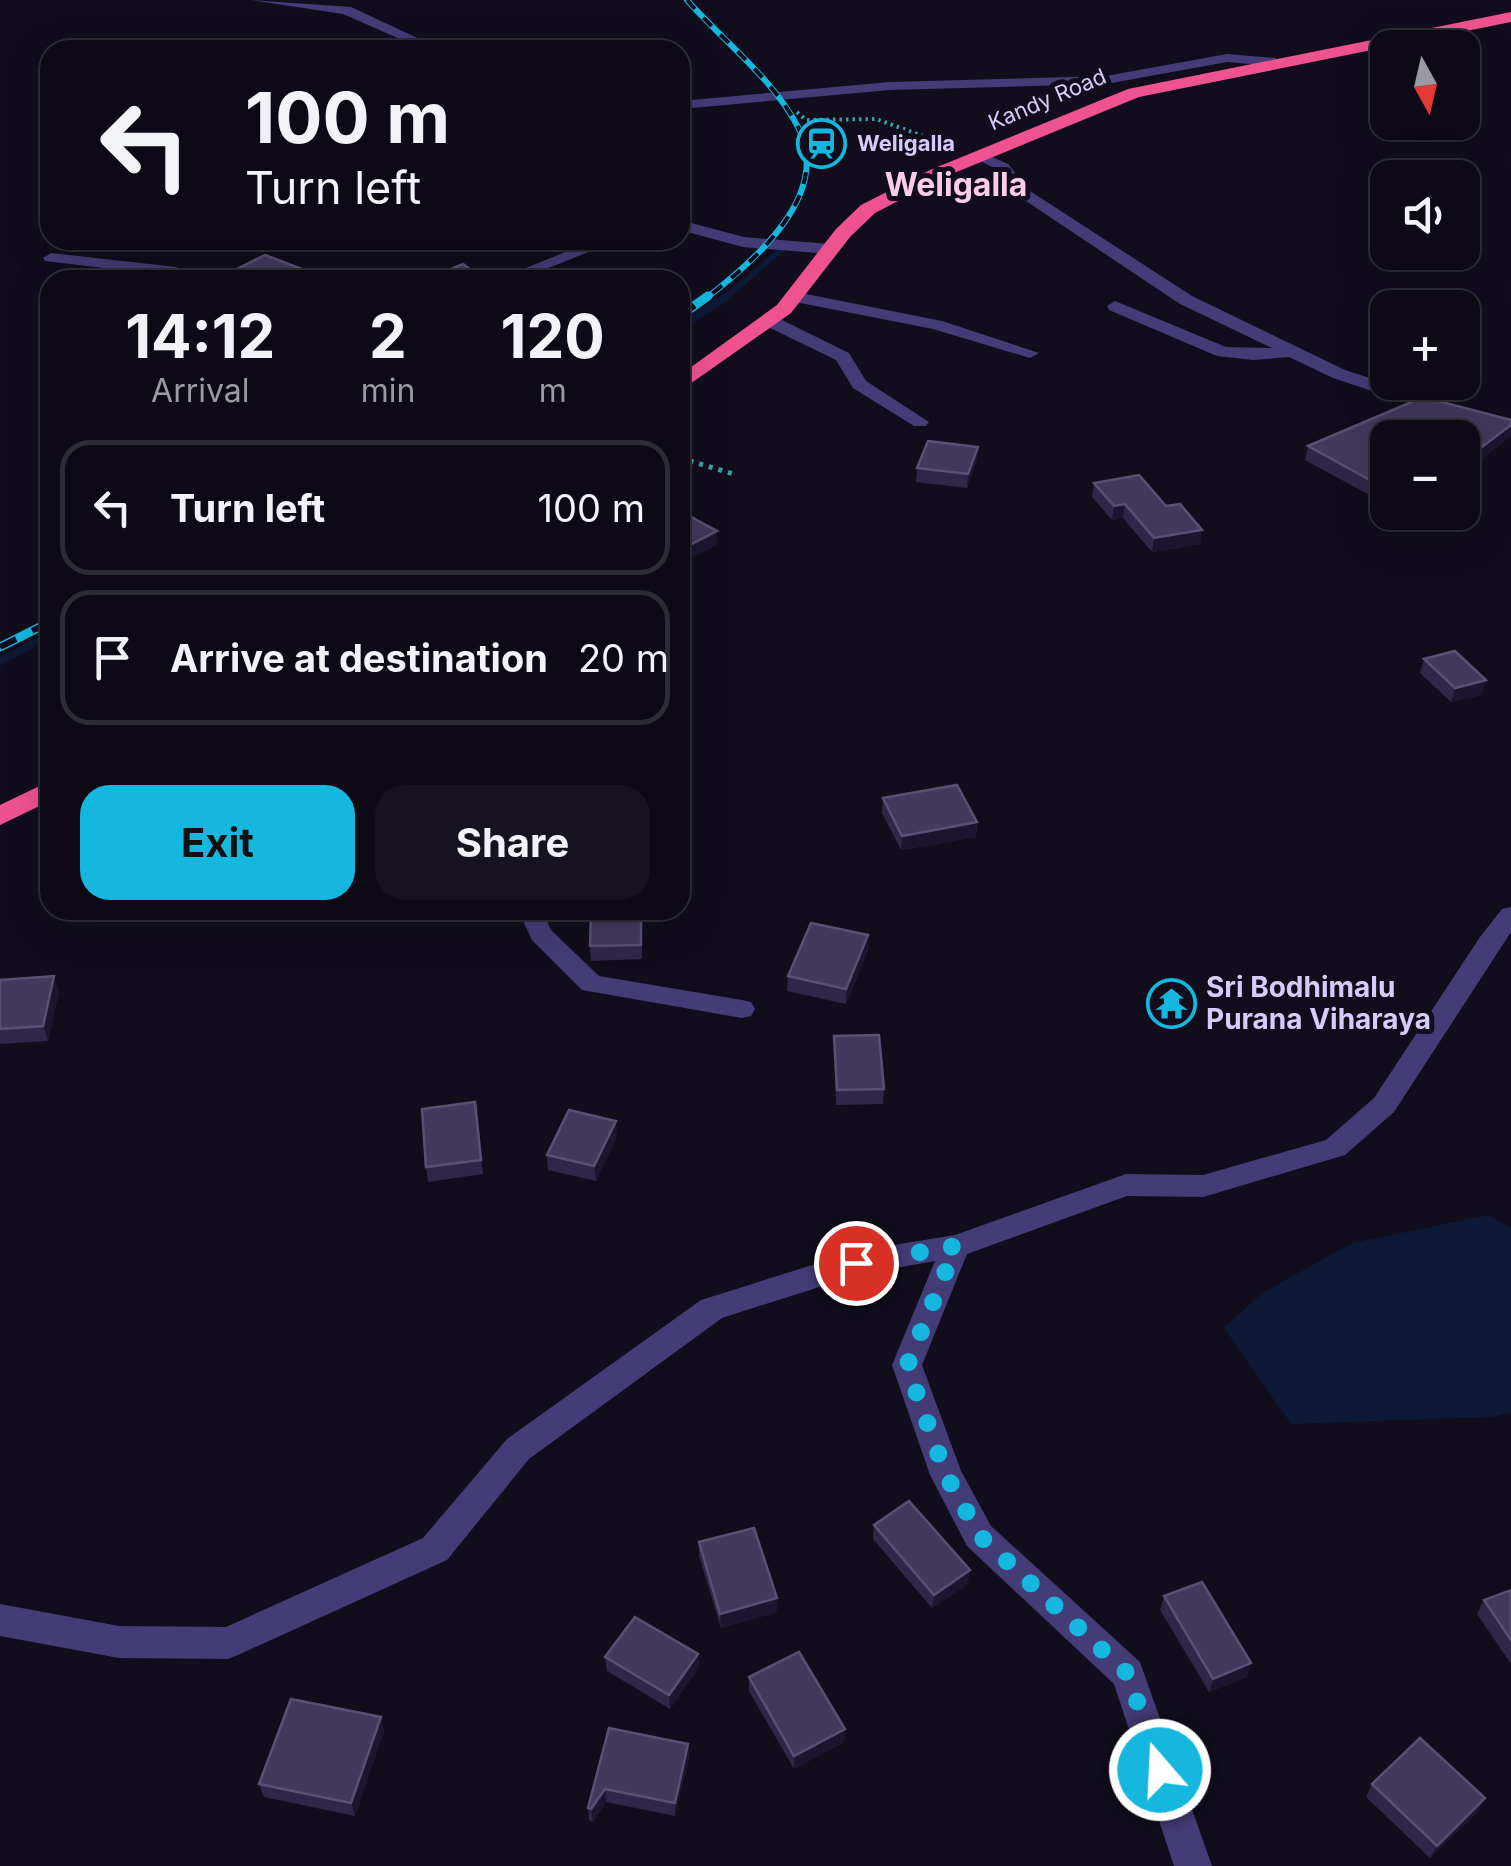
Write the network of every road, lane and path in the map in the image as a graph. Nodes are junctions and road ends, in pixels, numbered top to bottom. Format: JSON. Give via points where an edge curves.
{"nodes":[{"id":1,"x":256,"y":0,"type":"edge"},
{"id":2,"x":1511,"y":17,"type":"edge"},
{"id":3,"x":414,"y":40,"type":"edge"},
{"id":4,"x":1275,"y":62,"type":"junction"},
{"id":5,"x":782,"y":95,"type":"junction"},
{"id":6,"x":690,"y":105,"type":"edge"},
{"id":7,"x":981,"y":156,"type":"junction"},
{"id":8,"x":690,"y":228,"type":"edge"},
{"id":9,"x":584,"y":250,"type":"edge"},
{"id":10,"x":830,"y":250,"type":"junction"},
{"id":11,"x":51,"y":258,"type":"dead end"},
{"id":12,"x":158,"y":270,"type":"edge"},
{"id":13,"x":530,"y":270,"type":"edge"},
{"id":14,"x":796,"y":297,"type":"junction"},
{"id":15,"x":1115,"y":306,"type":"dead end"},
{"id":16,"x":770,"y":321,"type":"junction"},
{"id":17,"x":1294,"y":350,"type":"junction"},
{"id":18,"x":1030,"y":353,"type":"dead end"},
{"id":19,"x":690,"y":378,"type":"edge"},
{"id":20,"x":920,"y":422,"type":"dead end"},
{"id":21,"x":1511,"y":424,"type":"edge"},
{"id":22,"x":690,"y":461,"type":"edge"},
{"id":23,"x":738,"y":475,"type":"dead end"},
{"id":24,"x":40,"y":795,"type":"edge"},
{"id":25,"x":0,"y":816,"type":"edge"},
{"id":26,"x":1511,"y":915,"type":"edge"},
{"id":27,"x":535,"y":920,"type":"edge"},
{"id":28,"x":742,"y":1009,"type":"dead end"},
{"id":29,"x":956,"y":1246,"type":"junction"},
{"id":30,"x":0,"y":1620,"type":"edge"},
{"id":31,"x":1193,"y":1866,"type":"edge"}],
"edges":[{"from":1,"to":3,"type":"street","via":[[346,10]]},
{"from":2,"to":4,"type":"highway","name":"Kandy Road"},
{"from":4,"to":5,"type":"street","via":[[1227,58],[1106,80]]},
{"from":4,"to":7,"type":"highway","name":"Kandy Road","via":[[1134,93]]},
{"from":5,"to":6,"type":"street"},
{"from":5,"to":7,"type":"path","via":[[806,120],[876,119]]},
{"from":7,"to":10,"type":"highway","name":"Kandy Road","via":[[886,197]]},
{"from":7,"to":17,"type":"street","via":[[1003,167],[1026,194],[1186,300]]},
{"from":8,"to":10,"type":"street","via":[[742,242]]},
{"from":9,"to":13,"type":"street"},
{"from":10,"to":14,"type":"highway","name":"Kandy Road"},
{"from":11,"to":12,"type":"street"},
{"from":14,"to":16,"type":"highway","name":"Kandy Road"},
{"from":14,"to":18,"type":"street","via":[[936,325]]},
{"from":15,"to":17,"type":"street","via":[[1223,352]]},
{"from":16,"to":19,"type":"highway","name":"Kandy Road"},
{"from":16,"to":20,"type":"street","via":[[843,357],[860,384]]},
{"from":17,"to":21,"type":"street","via":[[1339,374]]},
{"from":22,"to":23,"type":"path"},
{"from":24,"to":25,"type":"highway"},
{"from":26,"to":29,"type":"street","via":[[1384,1104],[1334,1148],[1203,1186],[1126,1185]]},
{"from":27,"to":28,"type":"street","via":[[591,984]]},
{"from":29,"to":30,"type":"street","via":[[856,1263],[712,1309],[518,1448],[435,1549],[228,1643],[120,1642]]},
{"from":29,"to":31,"type":"street","via":[[907,1366],[946,1475],[980,1536],[1128,1674]]}]}
